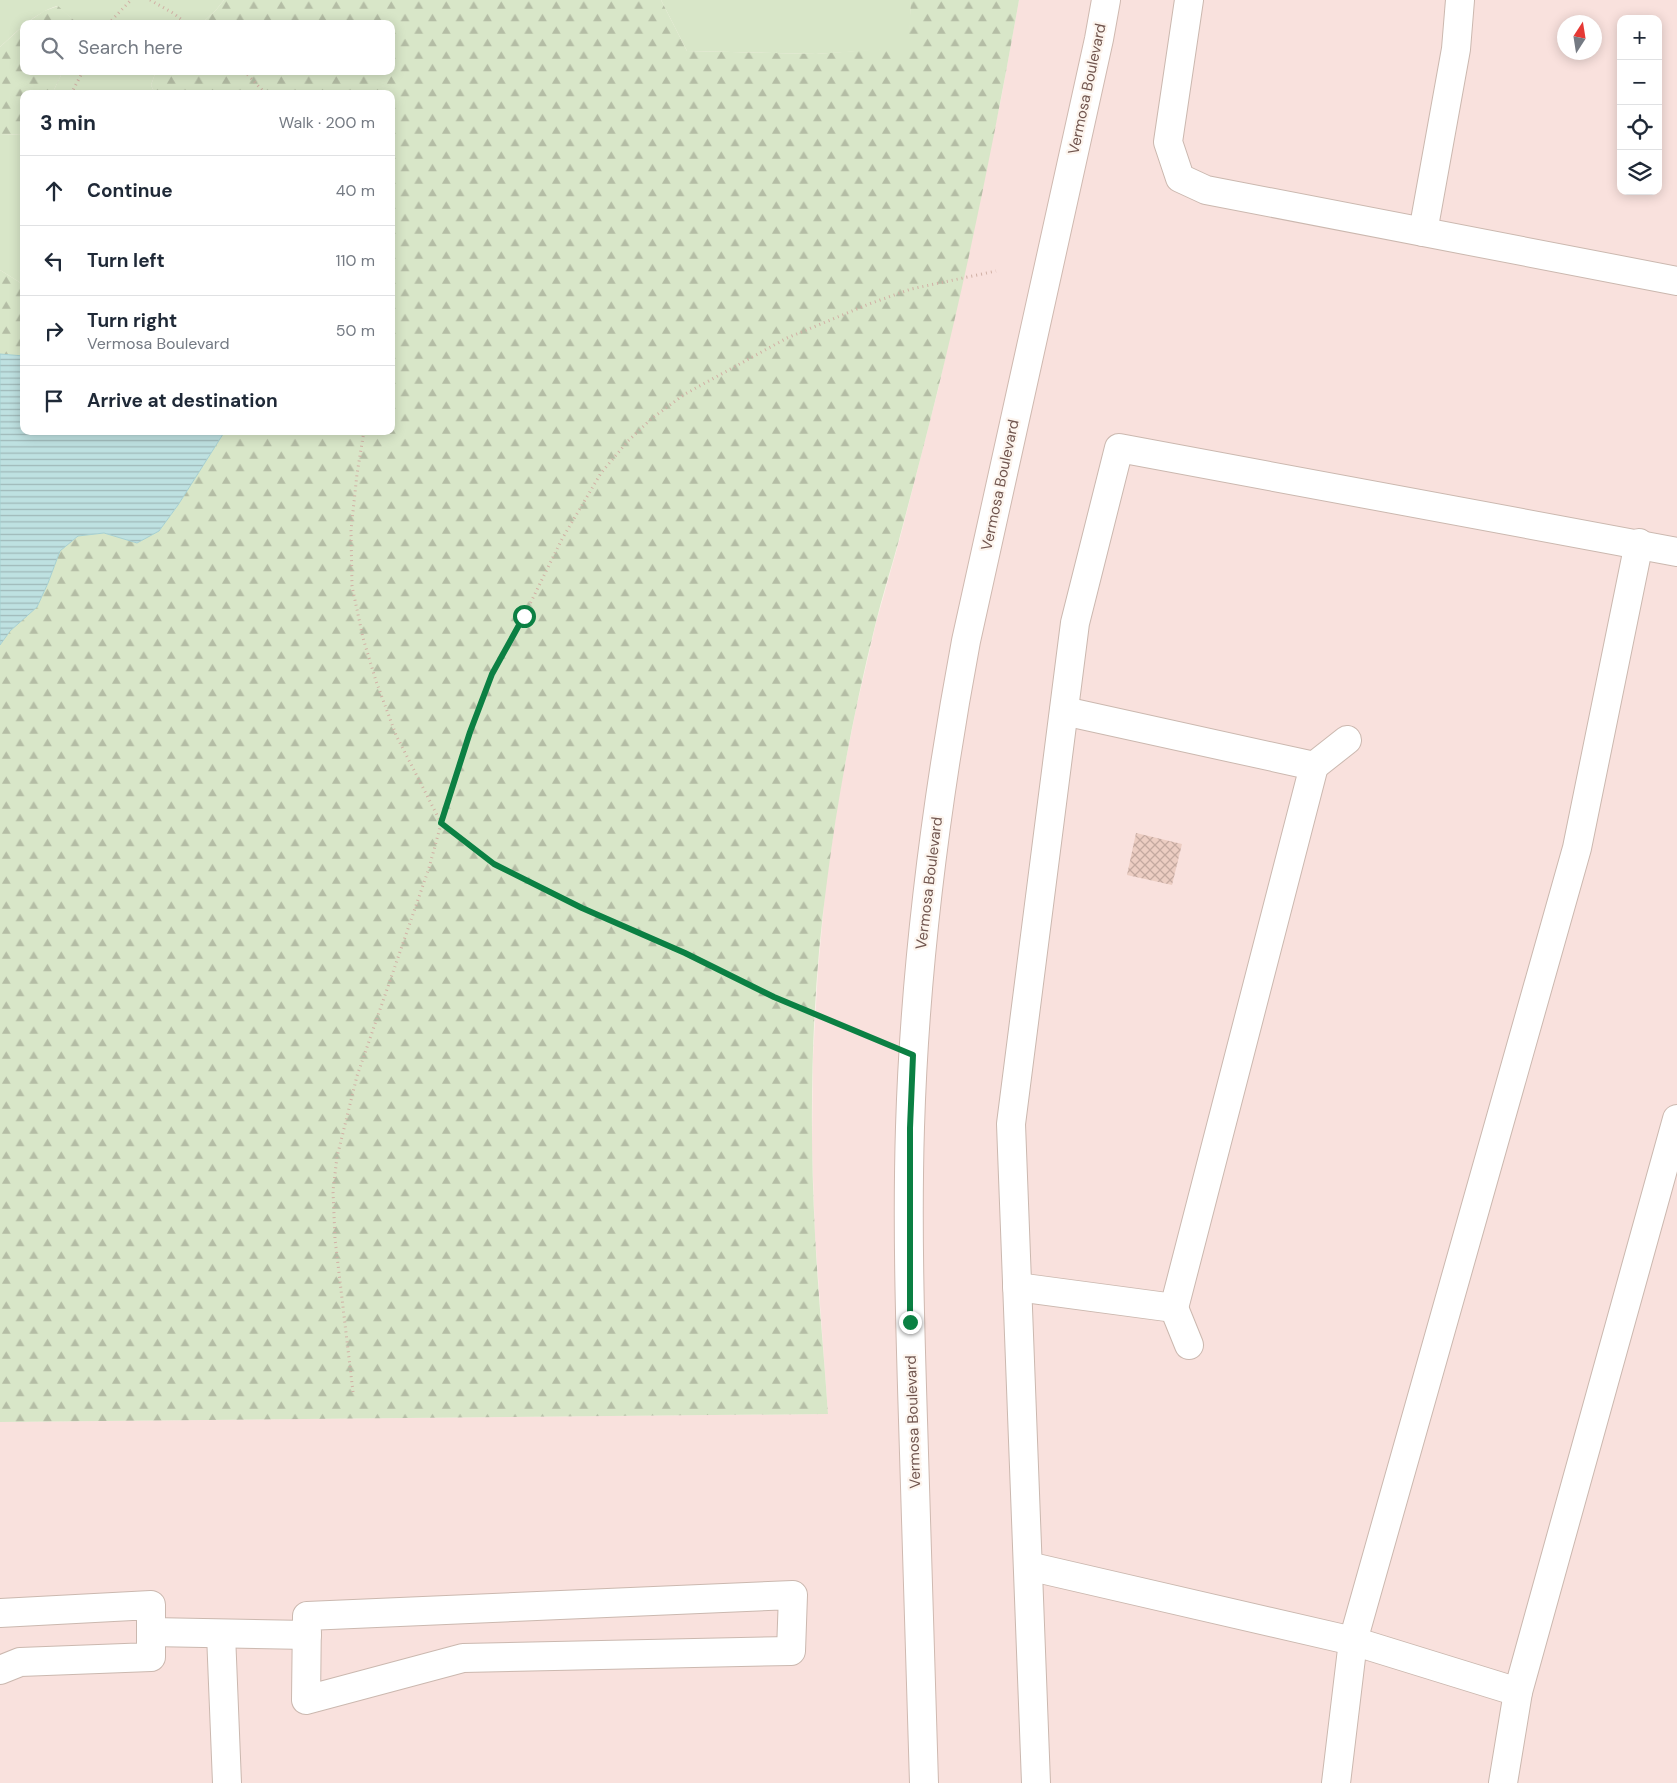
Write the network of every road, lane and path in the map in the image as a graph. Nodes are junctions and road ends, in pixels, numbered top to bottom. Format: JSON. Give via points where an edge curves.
{"nodes":[{"id":1,"x":131,"y":0,"type":"edge"},
{"id":2,"x":150,"y":0,"type":"edge"},
{"id":3,"x":1106,"y":0,"type":"edge"},
{"id":4,"x":1189,"y":0,"type":"edge"},
{"id":5,"x":1460,"y":0,"type":"edge"},
{"id":6,"x":112,"y":20,"type":"edge"},
{"id":7,"x":182,"y":20,"type":"edge"},
{"id":8,"x":81,"y":75,"type":"edge"},
{"id":9,"x":248,"y":75,"type":"edge"},
{"id":10,"x":72,"y":90,"type":"edge"},
{"id":11,"x":262,"y":90,"type":"edge"},
{"id":12,"x":1424,"y":232,"type":"junction"},
{"id":13,"x":996,"y":271,"type":"dead end"},
{"id":14,"x":1677,"y":281,"type":"edge"},
{"id":15,"x":363,"y":435,"type":"edge"},
{"id":16,"x":1639,"y":544,"type":"junction"},
{"id":17,"x":1677,"y":552,"type":"edge"},
{"id":18,"x":1064,"y":711,"type":"junction"},
{"id":19,"x":1347,"y":740,"type":"dead end"},
{"id":20,"x":1314,"y":766,"type":"junction"},
{"id":21,"x":441,"y":823,"type":"junction"},
{"id":22,"x":913,"y":1055,"type":"junction"},
{"id":23,"x":1677,"y":1119,"type":"edge"},
{"id":24,"x":1017,"y":1287,"type":"junction"},
{"id":25,"x":1174,"y":1308,"type":"junction"},
{"id":26,"x":1188,"y":1345,"type":"dead end"},
{"id":27,"x":353,"y":1392,"type":"dead end"},
{"id":28,"x":1028,"y":1566,"type":"junction"},
{"id":29,"x":0,"y":1613,"type":"edge"},
{"id":30,"x":151,"y":1632,"type":"junction"},
{"id":31,"x":221,"y":1634,"type":"junction"},
{"id":32,"x":307,"y":1634,"type":"junction"},
{"id":33,"x":1353,"y":1641,"type":"junction"},
{"id":34,"x":0,"y":1670,"type":"edge"},
{"id":35,"x":1518,"y":1692,"type":"junction"},
{"id":36,"x":227,"y":1783,"type":"edge"},
{"id":37,"x":924,"y":1783,"type":"edge"},
{"id":38,"x":1036,"y":1783,"type":"edge"},
{"id":39,"x":1336,"y":1783,"type":"edge"},
{"id":40,"x":1503,"y":1783,"type":"edge"}],
"edges":[{"from":1,"to":6,"type":"path"},
{"from":2,"to":7,"type":"path"},
{"from":3,"to":22,"type":"street","name":"Vermosa Boulevard","via":[[968,632],[950,729],[922,935]]},
{"from":4,"to":12,"type":"street","via":[[1168,142],[1180,178],[1206,190]]},
{"from":5,"to":12,"type":"street","via":[[1456,49]]},
{"from":8,"to":10,"type":"path"},
{"from":9,"to":11,"type":"path"},
{"from":12,"to":14,"type":"street"},
{"from":13,"to":21,"type":"path","via":[[911,289],[787,338],[685,394],[628,441],[601,472],[566,531],[492,674]]},
{"from":15,"to":21,"type":"path","via":[[351,530],[352,586],[379,690],[396,735]]},
{"from":16,"to":17,"type":"street"},
{"from":16,"to":18,"type":"street","via":[[1119,448],[1075,623]]},
{"from":16,"to":33,"type":"street","via":[[1577,848]]},
{"from":18,"to":20,"type":"street"},
{"from":18,"to":24,"type":"street","via":[[1011,1124]]},
{"from":19,"to":20,"type":"street"},
{"from":20,"to":25,"type":"street"},
{"from":21,"to":22,"type":"path","via":[[494,864],[582,908],[774,997]]},
{"from":21,"to":27,"type":"path","via":[[429,868],[357,1076],[337,1157],[333,1191],[335,1239]]},
{"from":22,"to":37,"type":"street","name":"Vermosa Boulevard","via":[[910,1312]]},
{"from":23,"to":35,"type":"street"},
{"from":24,"to":25,"type":"street"},
{"from":24,"to":28,"type":"street"},
{"from":25,"to":26,"type":"street"},
{"from":28,"to":33,"type":"street"},
{"from":28,"to":38,"type":"street"},
{"from":29,"to":30,"type":"street","via":[[151,1605]]},
{"from":30,"to":31,"type":"street"},
{"from":30,"to":34,"type":"street","via":[[151,1657],[20,1662]]},
{"from":31,"to":32,"type":"street"},
{"from":31,"to":36,"type":"street"},
{"from":32,"to":32,"type":"street","via":[[306,1700],[463,1658],[791,1651],[793,1596],[307,1616]]},
{"from":33,"to":35,"type":"street"},
{"from":33,"to":39,"type":"street"},
{"from":35,"to":40,"type":"street"}]}
